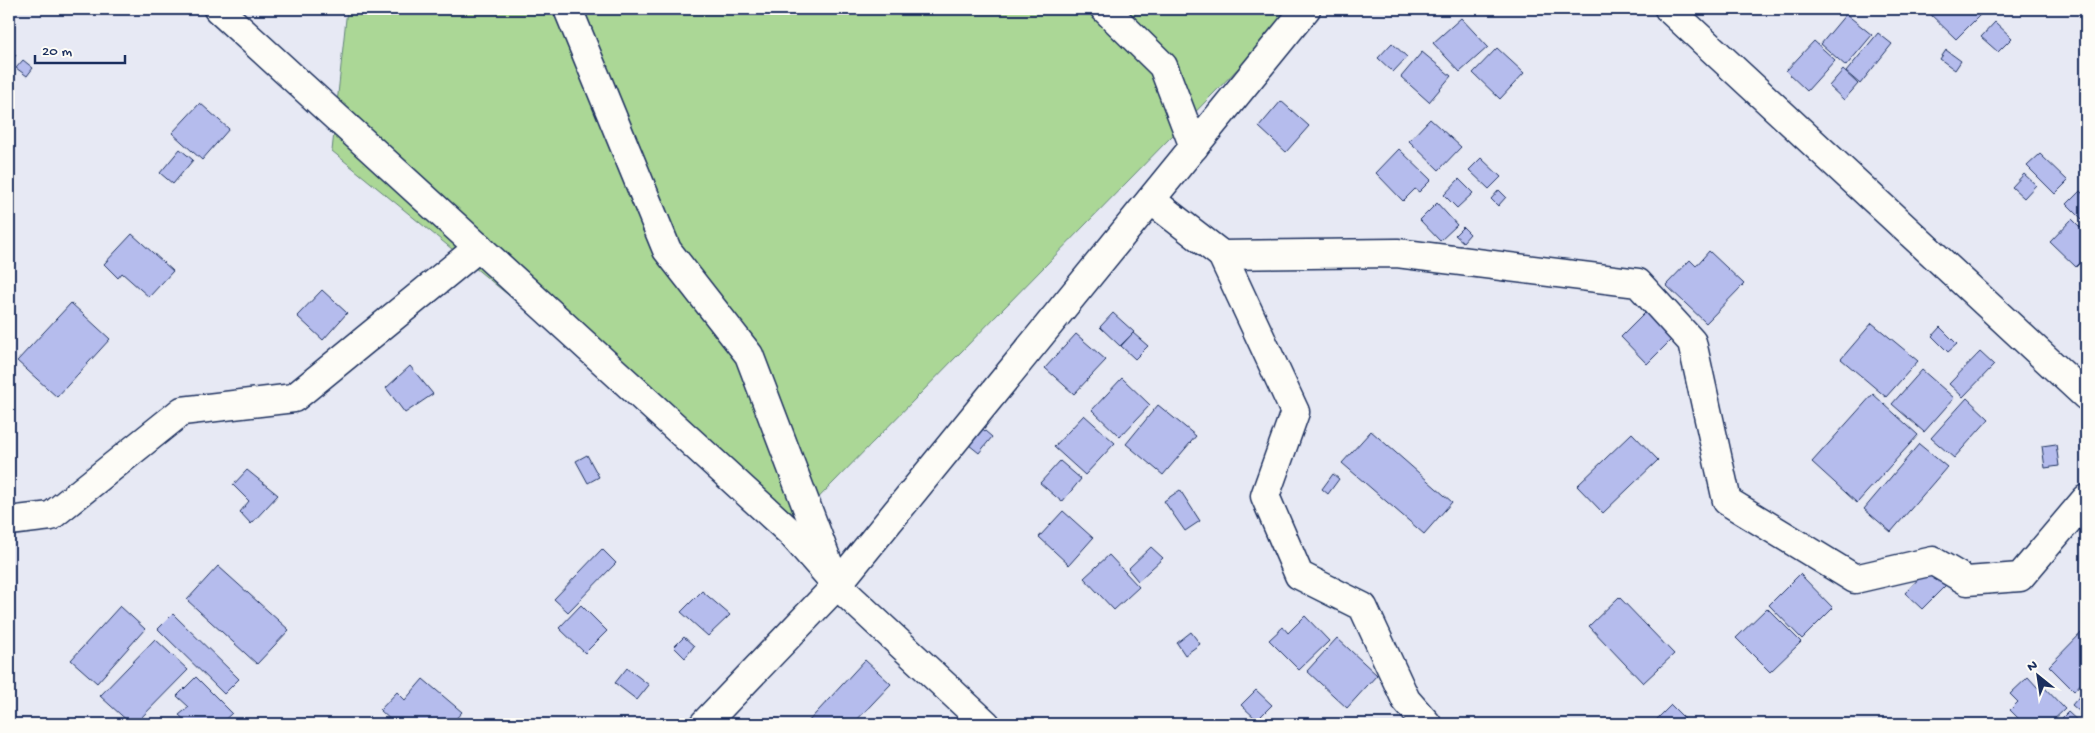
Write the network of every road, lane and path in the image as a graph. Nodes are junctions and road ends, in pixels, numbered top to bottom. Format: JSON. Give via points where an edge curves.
{"nodes":[{"id":1,"x":218,"y":9,"type":"edge"},
{"id":2,"x":568,"y":9,"type":"edge"},
{"id":3,"x":1105,"y":9,"type":"edge"},
{"id":4,"x":1306,"y":9,"type":"edge"},
{"id":5,"x":1669,"y":9,"type":"edge"},
{"id":6,"x":1194,"y":147,"type":"junction"},
{"id":7,"x":1150,"y":200,"type":"junction"},
{"id":8,"x":479,"y":247,"type":"junction"},
{"id":9,"x":1222,"y":256,"type":"junction"},
{"id":10,"x":2086,"y":396,"type":"edge"},
{"id":11,"x":2086,"y":499,"type":"edge"},
{"id":12,"x":9,"y":521,"type":"edge"},
{"id":13,"x":837,"y":586,"type":"junction"},
{"id":14,"x":733,"y":693,"type":"junction"},
{"id":15,"x":704,"y":724,"type":"edge"},
{"id":16,"x":732,"y":724,"type":"edge"},
{"id":17,"x":986,"y":724,"type":"edge"},
{"id":18,"x":1428,"y":724,"type":"edge"}],
"edges":[{"from":1,"to":8,"type":"street"},
{"from":2,"to":13,"type":"street","via":[[667,250],[749,355]]},
{"from":3,"to":6,"type":"street","via":[[1163,66]]},
{"from":4,"to":6,"type":"street"},
{"from":5,"to":10,"type":"street"},
{"from":6,"to":7,"type":"street"},
{"from":7,"to":9,"type":"street"},
{"from":7,"to":13,"type":"street"},
{"from":8,"to":12,"type":"street","via":[[294,398],[182,411],[51,516]]},
{"from":8,"to":13,"type":"street","via":[[791,533]]},
{"from":9,"to":11,"type":"street","via":[[1397,253],[1638,283],[1692,342],[1727,501],[1855,579],[1933,561],[1968,581],[2020,577]]},
{"from":9,"to":18,"type":"street","via":[[1295,412],[1265,496],[1299,575],[1363,607],[1406,700]]},
{"from":13,"to":14,"type":"street"},
{"from":13,"to":17,"type":"street"},
{"from":14,"to":15,"type":"street"},
{"from":14,"to":16,"type":"street"}]}
